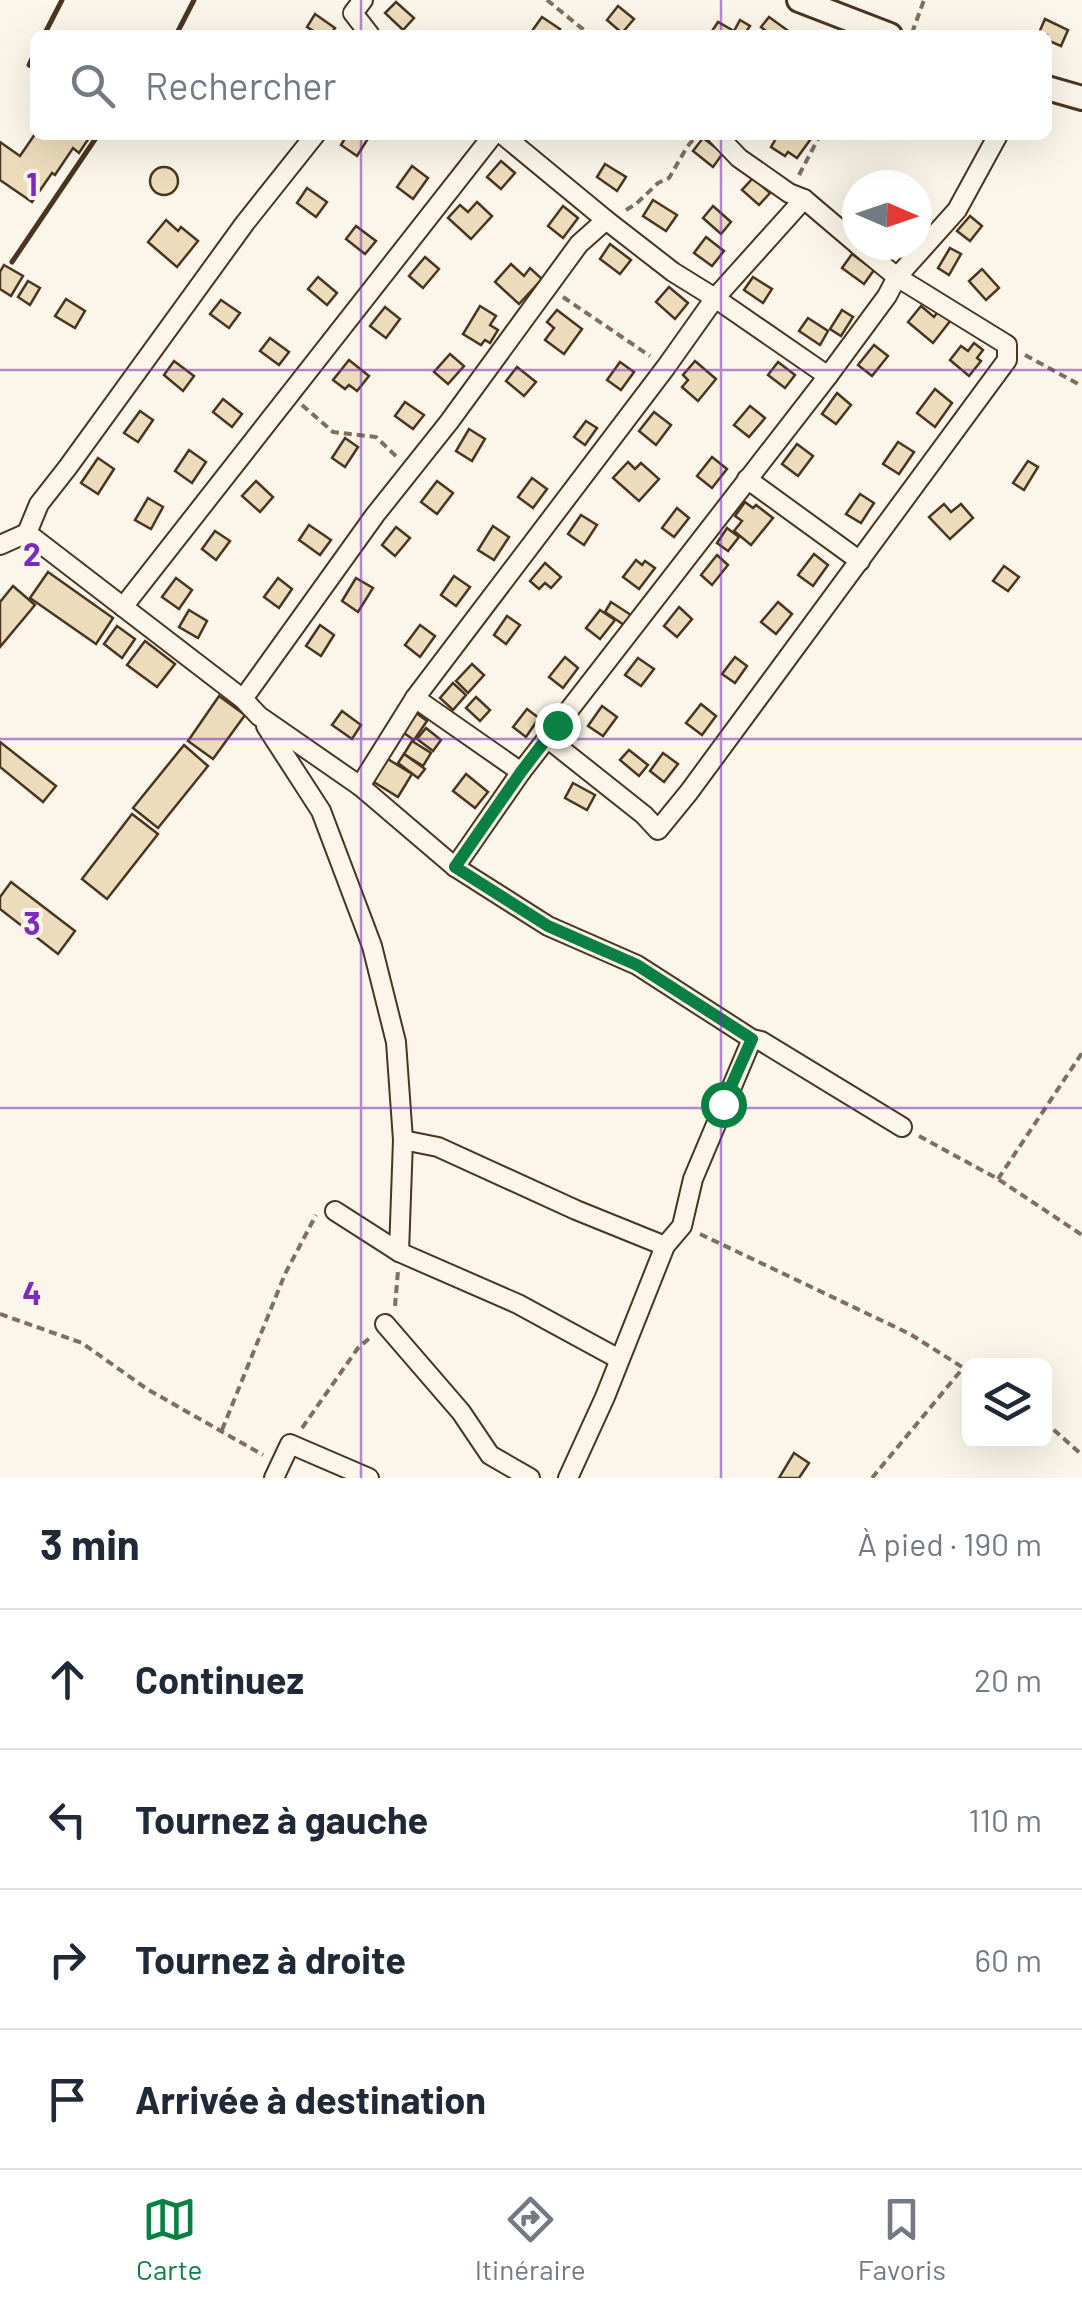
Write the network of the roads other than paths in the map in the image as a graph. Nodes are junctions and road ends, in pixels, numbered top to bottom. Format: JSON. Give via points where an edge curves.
{"nodes":[{"id":1,"x":363,"y":0,"type":"edge"},
{"id":2,"x":799,"y":0,"type":"edge"},
{"id":3,"x":367,"y":30,"type":"edge"},
{"id":4,"x":877,"y":30,"type":"edge"},
{"id":5,"x":1052,"y":89,"type":"edge"},
{"id":6,"x":1082,"y":98,"type":"edge"},
{"id":7,"x":310,"y":140,"type":"edge"},
{"id":8,"x":489,"y":140,"type":"edge"},
{"id":9,"x":510,"y":140,"type":"edge"},
{"id":10,"x":722,"y":140,"type":"edge"},
{"id":11,"x":995,"y":140,"type":"edge"},
{"id":12,"x":796,"y":196,"type":"junction"},
{"id":13,"x":606,"y":220,"type":"junction"},
{"id":14,"x":842,"y":232,"type":"edge"},
{"id":15,"x":876,"y":260,"type":"edge"},
{"id":16,"x":898,"y":278,"type":"junction"},
{"id":17,"x":715,"y":298,"type":"junction"},
{"id":18,"x":828,"y":376,"type":"junction"},
{"id":19,"x":747,"y":479,"type":"junction"},
{"id":20,"x":27,"y":532,"type":"junction"},
{"id":21,"x":0,"y":545,"type":"edge"},
{"id":22,"x":860,"y":561,"type":"junction"},
{"id":23,"x":124,"y":607,"type":"junction"},
{"id":24,"x":416,"y":698,"type":"junction"},
{"id":25,"x":243,"y":699,"type":"junction"},
{"id":26,"x":259,"y":716,"type":"junction"},
{"id":27,"x":547,"y":738,"type":"junction"},
{"id":28,"x":521,"y":772,"type":"junction"},
{"id":29,"x":360,"y":786,"type":"junction"},
{"id":30,"x":455,"y":867,"type":"junction"},
{"id":31,"x":752,"y":1039,"type":"junction"},
{"id":32,"x":902,"y":1127,"type":"road end"},
{"id":33,"x":403,"y":1140,"type":"junction"},
{"id":34,"x":336,"y":1211,"type":"road end"},
{"id":35,"x":665,"y":1246,"type":"junction"},
{"id":36,"x":400,"y":1252,"type":"junction"},
{"id":37,"x":385,"y":1324,"type":"road end"},
{"id":38,"x":619,"y":1359,"type":"junction"},
{"id":39,"x":277,"y":1471,"type":"edge"},
{"id":40,"x":369,"y":1478,"type":"edge"},
{"id":41,"x":530,"y":1478,"type":"edge"},
{"id":42,"x":568,"y":1478,"type":"edge"}],
"edges":[{"from":1,"to":3,"type":"street","via":[[354,12]]},
{"from":2,"to":4,"type":"street"},
{"from":5,"to":6,"type":"street"},
{"from":7,"to":20,"type":"street","via":[[38,504]]},
{"from":8,"to":23,"type":"street"},
{"from":9,"to":13,"type":"street"},
{"from":10,"to":12,"type":"street"},
{"from":11,"to":16,"type":"street","via":[[957,210]]},
{"from":12,"to":14,"type":"street"},
{"from":12,"to":17,"type":"street"},
{"from":13,"to":17,"type":"street"},
{"from":13,"to":25,"type":"street","via":[[579,244]]},
{"from":15,"to":16,"type":"street"},
{"from":16,"to":18,"type":"street"},
{"from":16,"to":22,"type":"street","via":[[1007,345],[1006,360]]},
{"from":17,"to":18,"type":"street"},
{"from":17,"to":24,"type":"street"},
{"from":18,"to":19,"type":"street"},
{"from":19,"to":22,"type":"street"},
{"from":19,"to":27,"type":"street"},
{"from":20,"to":21,"type":"street"},
{"from":20,"to":23,"type":"street"},
{"from":22,"to":27,"type":"street","via":[[658,830]]},
{"from":23,"to":25,"type":"street"},
{"from":24,"to":28,"type":"street"},
{"from":24,"to":29,"type":"street"},
{"from":25,"to":26,"type":"street"},
{"from":26,"to":29,"type":"street"},
{"from":26,"to":33,"type":"street","via":[[322,810],[372,946],[396,1042]]},
{"from":27,"to":28,"type":"street"},
{"from":28,"to":30,"type":"street"},
{"from":29,"to":30,"type":"street"},
{"from":30,"to":31,"type":"street","via":[[548,926],[637,965]]},
{"from":31,"to":32,"type":"street"},
{"from":31,"to":35,"type":"street","via":[[692,1179],[682,1226]]},
{"from":33,"to":35,"type":"street","via":[[438,1147]]},
{"from":33,"to":36,"type":"street"},
{"from":34,"to":36,"type":"street"},
{"from":35,"to":38,"type":"street"},
{"from":36,"to":38,"type":"street","via":[[518,1304]]},
{"from":37,"to":41,"type":"street","via":[[490,1455]]},
{"from":38,"to":42,"type":"street"},
{"from":39,"to":40,"type":"street","via":[[290,1444]]}]}
